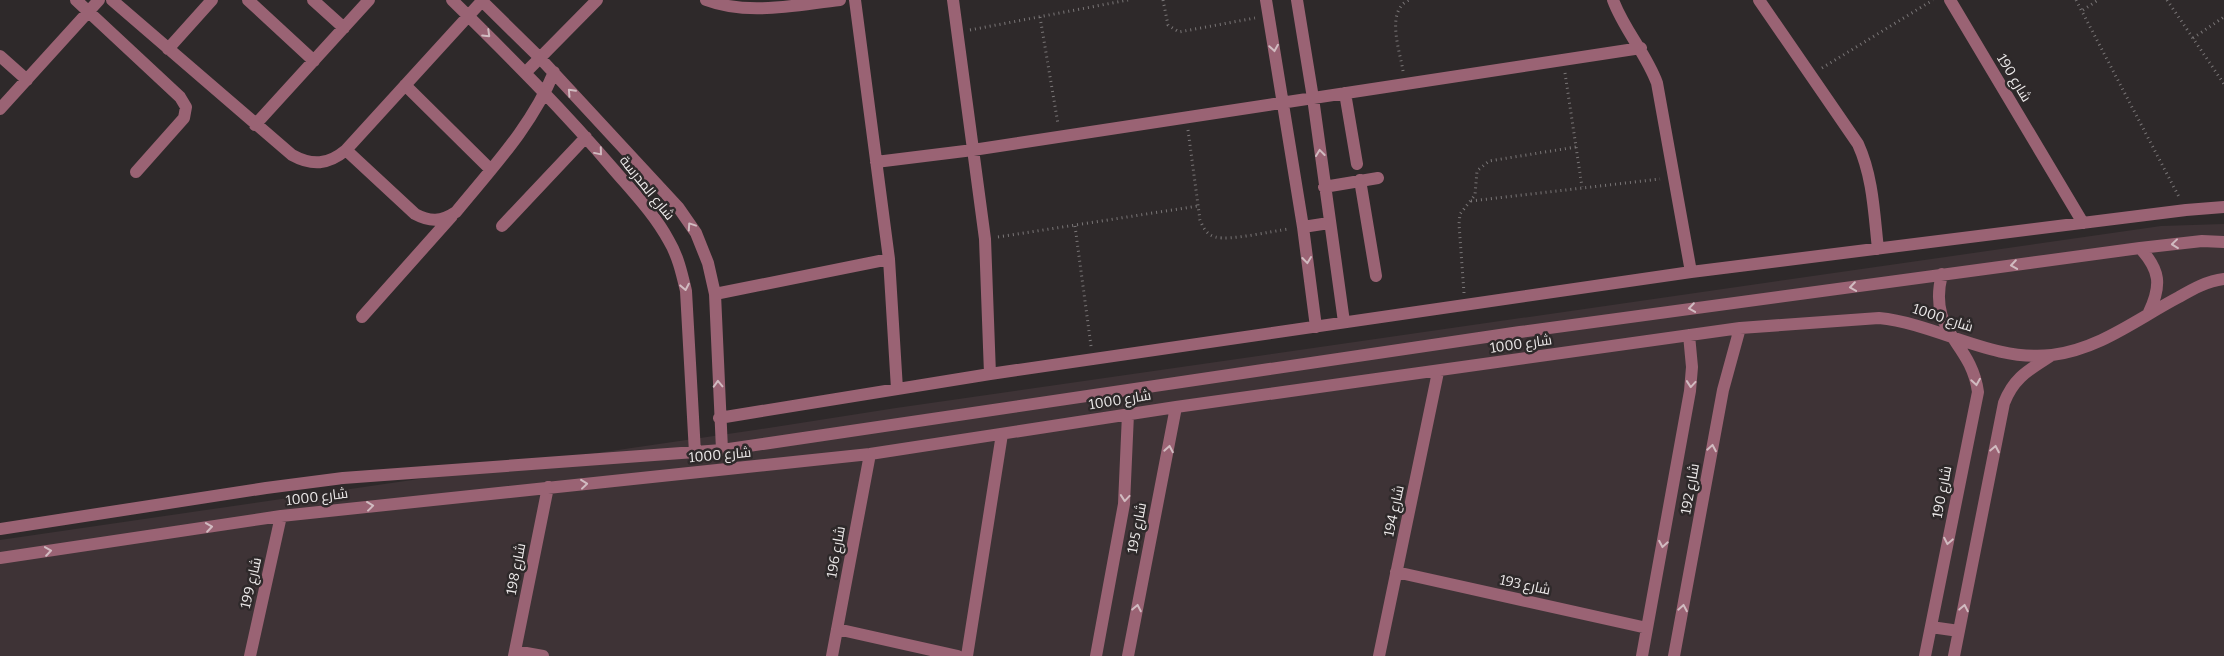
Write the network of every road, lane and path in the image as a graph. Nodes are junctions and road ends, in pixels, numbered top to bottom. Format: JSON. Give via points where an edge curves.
{"nodes":[{"id":1,"x":76,"y":0,"type":"edge"},
{"id":2,"x":99,"y":0,"type":"edge"},
{"id":3,"x":112,"y":0,"type":"edge"},
{"id":4,"x":212,"y":0,"type":"edge"},
{"id":5,"x":248,"y":0,"type":"edge"},
{"id":6,"x":313,"y":0,"type":"edge"},
{"id":7,"x":369,"y":0,"type":"edge"},
{"id":8,"x":452,"y":0,"type":"edge"},
{"id":9,"x":598,"y":0,"type":"edge"},
{"id":10,"x":706,"y":0,"type":"edge"},
{"id":11,"x":840,"y":0,"type":"edge"},
{"id":12,"x":855,"y":0,"type":"edge"},
{"id":13,"x":953,"y":0,"type":"edge"},
{"id":14,"x":1128,"y":0,"type":"edge"},
{"id":15,"x":1163,"y":0,"type":"edge"},
{"id":16,"x":1266,"y":0,"type":"edge"},
{"id":17,"x":1297,"y":0,"type":"edge"},
{"id":18,"x":1409,"y":0,"type":"edge"},
{"id":19,"x":1613,"y":0,"type":"edge"},
{"id":20,"x":1932,"y":0,"type":"edge"},
{"id":21,"x":1950,"y":0,"type":"edge"},
{"id":22,"x":2076,"y":0,"type":"edge"},
{"id":23,"x":2098,"y":0,"type":"edge"},
{"id":24,"x":2167,"y":0,"type":"edge"},
{"id":25,"x":482,"y":1,"type":"edge"},
{"id":26,"x":1766,"y":2,"type":"edge"},
{"id":27,"x":2083,"y":10,"type":"junction"},
{"id":28,"x":88,"y":12,"type":"junction"},
{"id":29,"x":468,"y":16,"type":"junction"},
{"id":30,"x":1268,"y":16,"type":"junction"},
{"id":31,"x":1040,"y":17,"type":"junction"},
{"id":32,"x":2224,"y":17,"type":"edge"},
{"id":33,"x":344,"y":28,"type":"junction"},
{"id":34,"x":957,"y":33,"type":"junction"},
{"id":35,"x":2193,"y":38,"type":"junction"},
{"id":36,"x":1641,"y":48,"type":"junction"},
{"id":37,"x":168,"y":49,"type":"junction"},
{"id":38,"x":0,"y":56,"type":"edge"},
{"id":39,"x":540,"y":58,"type":"junction"},
{"id":40,"x":314,"y":60,"type":"junction"},
{"id":41,"x":1564,"y":60,"type":"junction"},
{"id":42,"x":526,"y":72,"type":"junction"},
{"id":43,"x":554,"y":72,"type":"junction"},
{"id":44,"x":1811,"y":75,"type":"junction"},
{"id":45,"x":27,"y":80,"type":"junction"},
{"id":46,"x":1405,"y":84,"type":"junction"},
{"id":47,"x":2224,"y":84,"type":"edge"},
{"id":48,"x":405,"y":85,"type":"junction"},
{"id":49,"x":546,"y":93,"type":"junction"},
{"id":50,"x":1345,"y":93,"type":"junction"},
{"id":51,"x":1313,"y":98,"type":"junction"},
{"id":52,"x":1283,"y":103,"type":"junction"},
{"id":53,"x":0,"y":109,"type":"edge"},
{"id":54,"x":1186,"y":117,"type":"junction"},
{"id":55,"x":255,"y":125,"type":"junction"},
{"id":56,"x":586,"y":137,"type":"junction"},
{"id":57,"x":1060,"y":137,"type":"junction"},
{"id":58,"x":1576,"y":148,"type":"junction"},
{"id":59,"x":346,"y":150,"type":"junction"},
{"id":60,"x":973,"y":150,"type":"junction"},
{"id":61,"x":876,"y":162,"type":"junction"},
{"id":62,"x":1357,"y":164,"type":"dead end"},
{"id":63,"x":491,"y":170,"type":"junction"},
{"id":64,"x":136,"y":172,"type":"dead end"},
{"id":65,"x":1378,"y":178,"type":"dead end"},
{"id":66,"x":1676,"y":178,"type":"junction"},
{"id":67,"x":1360,"y":180,"type":"junction"},
{"id":68,"x":1324,"y":187,"type":"junction"},
{"id":69,"x":1582,"y":188,"type":"junction"},
{"id":70,"x":1471,"y":201,"type":"junction"},
{"id":71,"x":1198,"y":206,"type":"junction"},
{"id":72,"x":2224,"y":208,"type":"edge"},
{"id":73,"x":2186,"y":210,"type":"junction"},
{"id":74,"x":456,"y":212,"type":"junction"},
{"id":75,"x":1330,"y":223,"type":"junction"},
{"id":76,"x":2083,"y":223,"type":"junction"},
{"id":77,"x":502,"y":226,"type":"dead end"},
{"id":78,"x":1075,"y":226,"type":"junction"},
{"id":79,"x":1303,"y":227,"type":"junction"},
{"id":80,"x":985,"y":239,"type":"junction"},
{"id":81,"x":2224,"y":242,"type":"edge"},
{"id":82,"x":2140,"y":248,"type":"junction"},
{"id":83,"x":1878,"y":249,"type":"junction"},
{"id":84,"x":889,"y":259,"type":"junction"},
{"id":85,"x":1691,"y":272,"type":"junction"},
{"id":86,"x":1942,"y":274,"type":"junction"},
{"id":87,"x":1376,"y":276,"type":"dead end"},
{"id":88,"x":2224,"y":279,"type":"edge"},
{"id":89,"x":715,"y":294,"type":"junction"},
{"id":90,"x":1465,"y":305,"type":"junction"},
{"id":91,"x":2149,"y":312,"type":"junction"},
{"id":92,"x":362,"y":317,"type":"dead end"},
{"id":93,"x":1344,"y":322,"type":"junction"},
{"id":94,"x":1316,"y":326,"type":"junction"},
{"id":95,"x":1740,"y":328,"type":"junction"},
{"id":96,"x":1689,"y":335,"type":"junction"},
{"id":97,"x":1953,"y":339,"type":"junction"},
{"id":98,"x":2052,"y":355,"type":"junction"},
{"id":99,"x":1092,"y":359,"type":"junction"},
{"id":100,"x":1438,"y":372,"type":"junction"},
{"id":101,"x":990,"y":374,"type":"junction"},
{"id":102,"x":897,"y":389,"type":"junction"},
{"id":103,"x":1176,"y":407,"type":"junction"},
{"id":104,"x":1128,"y":414,"type":"junction"},
{"id":105,"x":719,"y":418,"type":"junction"},
{"id":106,"x":1002,"y":434,"type":"junction"},
{"id":107,"x":722,"y":450,"type":"junction"},
{"id":108,"x":695,"y":453,"type":"junction"},
{"id":109,"x":870,"y":454,"type":"junction"},
{"id":110,"x":548,"y":488,"type":"junction"},
{"id":111,"x":281,"y":516,"type":"junction"},
{"id":112,"x":0,"y":529,"type":"edge"},
{"id":113,"x":0,"y":558,"type":"edge"},
{"id":114,"x":1396,"y":572,"type":"junction"},
{"id":115,"x":1931,"y":627,"type":"junction"},
{"id":116,"x":1648,"y":628,"type":"junction"},
{"id":117,"x":838,"y":629,"type":"junction"},
{"id":118,"x":1959,"y":631,"type":"junction"},
{"id":119,"x":514,"y":653,"type":"edge"},
{"id":120,"x":250,"y":656,"type":"edge"},
{"id":121,"x":543,"y":656,"type":"edge"},
{"id":122,"x":832,"y":656,"type":"edge"},
{"id":123,"x":958,"y":656,"type":"edge"},
{"id":124,"x":967,"y":656,"type":"edge"},
{"id":125,"x":1096,"y":656,"type":"edge"},
{"id":126,"x":1128,"y":656,"type":"edge"},
{"id":127,"x":1379,"y":656,"type":"edge"},
{"id":128,"x":1642,"y":656,"type":"edge"},
{"id":129,"x":1674,"y":656,"type":"edge"},
{"id":130,"x":1925,"y":656,"type":"edge"},
{"id":131,"x":1954,"y":656,"type":"edge"}],
"edges":[{"from":1,"to":28,"type":"street"},
{"from":2,"to":28,"type":"street"},
{"from":3,"to":37,"type":"street"},
{"from":4,"to":37,"type":"street"},
{"from":5,"to":40,"type":"street"},
{"from":6,"to":33,"type":"street"},
{"from":7,"to":33,"type":"street"},
{"from":8,"to":29,"type":"street","name":"شارع المدرسة"},
{"from":9,"to":39,"type":"street"},
{"from":10,"to":11,"type":"street","via":[[740,9]]},
{"from":12,"to":61,"type":"street"},
{"from":13,"to":34,"type":"street"},
{"from":14,"to":31,"type":"path"},
{"from":15,"to":30,"type":"path","via":[[1168,25],[1179,32]]},
{"from":16,"to":30,"type":"street"},
{"from":17,"to":51,"type":"street"},
{"from":18,"to":46,"type":"path","via":[[1400,7],[1395,20]]},
{"from":19,"to":36,"type":"street"},
{"from":20,"to":44,"type":"path"},
{"from":21,"to":76,"type":"street","name":"شارع 190"},
{"from":22,"to":27,"type":"path"},
{"from":23,"to":27,"type":"path"},
{"from":24,"to":35,"type":"path"},
{"from":25,"to":29,"type":"street"},
{"from":25,"to":39,"type":"street","name":"شارع المدرسة"},
{"from":26,"to":44,"type":"street"},
{"from":27,"to":73,"type":"path"},
{"from":28,"to":45,"type":"street"},
{"from":28,"to":64,"type":"street","via":[[180,97],[186,107],[184,118]]},
{"from":29,"to":42,"type":"street","name":"شارع المدرسة","one_way":true},
{"from":29,"to":48,"type":"street"},
{"from":30,"to":52,"type":"street","one_way":true},
{"from":31,"to":34,"type":"path"},
{"from":31,"to":57,"type":"path"},
{"from":32,"to":35,"type":"path"},
{"from":33,"to":40,"type":"street"},
{"from":34,"to":60,"type":"street"},
{"from":35,"to":47,"type":"path"},
{"from":36,"to":41,"type":"street"},
{"from":36,"to":66,"type":"street","via":[[1657,83]]},
{"from":37,"to":55,"type":"street"},
{"from":38,"to":45,"type":"street"},
{"from":39,"to":42,"type":"street"},
{"from":39,"to":43,"type":"street","name":"شارع المدرسة"},
{"from":40,"to":55,"type":"street"},
{"from":41,"to":46,"type":"street"},
{"from":41,"to":58,"type":"path"},
{"from":42,"to":49,"type":"street","name":"شارع المدرسة"},
{"from":43,"to":49,"type":"street"},
{"from":89,"to":43,"type":"street","name":"شارع المدرسة","one_way":true,"via":[[708,263],[696,233],[678,207]]},
{"from":44,"to":83,"type":"street","via":[[1858,144],[1865,160]]},
{"from":45,"to":53,"type":"street"},
{"from":46,"to":50,"type":"street"},
{"from":48,"to":59,"type":"street"},
{"from":48,"to":63,"type":"street"},
{"from":49,"to":56,"type":"street","name":"شارع المدرسة"},
{"from":49,"to":63,"type":"street","via":[[523,130]]},
{"from":50,"to":51,"type":"street"},
{"from":50,"to":62,"type":"street"},
{"from":51,"to":52,"type":"street"},
{"from":68,"to":51,"type":"street","one_way":true},
{"from":52,"to":54,"type":"street"},
{"from":52,"to":79,"type":"street"},
{"from":54,"to":57,"type":"street"},
{"from":54,"to":71,"type":"path"},
{"from":55,"to":59,"type":"street","via":[[302,161],[326,162]]},
{"from":56,"to":77,"type":"street"},
{"from":56,"to":108,"type":"street","name":"شارع المدرسة","one_way":true,"via":[[655,219],[680,266],[686,291]]},
{"from":57,"to":60,"type":"street"},
{"from":58,"to":69,"type":"path"},
{"from":58,"to":70,"type":"path","via":[[1489,161],[1477,171],[1475,195]]},
{"from":59,"to":74,"type":"street","via":[[415,214],[436,221]]},
{"from":60,"to":61,"type":"street"},
{"from":60,"to":80,"type":"street"},
{"from":61,"to":84,"type":"street"},
{"from":63,"to":74,"type":"street"},
{"from":65,"to":67,"type":"street"},
{"from":66,"to":69,"type":"path"},
{"from":66,"to":85,"type":"street"},
{"from":67,"to":68,"type":"street"},
{"from":67,"to":87,"type":"street"},
{"from":68,"to":75,"type":"street"},
{"from":69,"to":70,"type":"path"},
{"from":70,"to":90,"type":"path","via":[[1460,214],[1459,224]]},
{"from":71,"to":78,"type":"path"},
{"from":71,"to":79,"type":"path","via":[[1204,230],[1213,236],[1224,238]]},
{"from":72,"to":73,"type":"street"},
{"from":73,"to":76,"type":"street"},
{"from":74,"to":92,"type":"street"},
{"from":75,"to":79,"type":"street"},
{"from":75,"to":93,"type":"street"},
{"from":76,"to":83,"type":"street"},
{"from":78,"to":80,"type":"path"},
{"from":78,"to":99,"type":"path"},
{"from":79,"to":94,"type":"street","one_way":true},
{"from":80,"to":101,"type":"street"},
{"from":81,"to":82,"type":"street","name":"شارع 1000","one_way":true},
{"from":82,"to":86,"type":"street","name":"شارع 1000","one_way":true},
{"from":82,"to":91,"type":"street","via":[[2152,261],[2158,278],[2157,296]]},
{"from":83,"to":85,"type":"street"},
{"from":84,"to":89,"type":"street"},
{"from":84,"to":102,"type":"street"},
{"from":85,"to":90,"type":"street"},
{"from":86,"to":97,"type":"street","name":"شارع 190","via":[[1937,291],[1938,309],[1943,325]]},
{"from":86,"to":107,"type":"street","name":"شارع 1000","one_way":true,"via":[[1520,332]]},
{"from":88,"to":91,"type":"street","name":"شارع 1000","via":[[2203,284]]},
{"from":105,"to":89,"type":"street","name":"شارع المدرسة","one_way":true},
{"from":90,"to":93,"type":"street"},
{"from":91,"to":98,"type":"street","name":"شارع 1000","via":[[2107,339]]},
{"from":93,"to":94,"type":"street"},
{"from":94,"to":99,"type":"street"},
{"from":95,"to":96,"type":"street","name":"شارع 1000"},
{"from":95,"to":97,"type":"street","name":"شارع 1000","via":[[1879,318],[1901,320]]},
{"from":129,"to":95,"type":"street","name":"شارع 192","one_way":true,"via":[[1723,390]]},
{"from":96,"to":100,"type":"street","name":"شارع 1000"},
{"from":96,"to":116,"type":"street","name":"شارع 192","one_way":true,"via":[[1690,391]]},
{"from":97,"to":98,"type":"street","name":"شارع 1000","via":[[1998,351]]},
{"from":97,"to":115,"type":"street","name":"شارع 190","one_way":true,"via":[[1975,375],[1978,392]]},
{"from":118,"to":98,"type":"street","one_way":true,"via":[[2004,403],[2022,374]]},
{"from":99,"to":101,"type":"street"},
{"from":100,"to":103,"type":"street","name":"شارع 1000"},
{"from":100,"to":114,"type":"street","name":"شارع 194"},
{"from":101,"to":102,"type":"street"},
{"from":102,"to":105,"type":"street"},
{"from":103,"to":104,"type":"street","name":"شارع 1000"},
{"from":126,"to":103,"type":"street","name":"شارع 195","one_way":true},
{"from":104,"to":106,"type":"street","name":"شارع 1000"},
{"from":104,"to":125,"type":"street","name":"شارع 195","one_way":true,"via":[[1124,504]]},
{"from":105,"to":107,"type":"street","name":"شارع المدرسة"},
{"from":106,"to":109,"type":"street","name":"شارع 1000"},
{"from":106,"to":124,"type":"street"},
{"from":107,"to":108,"type":"street","name":"شارع 1000"},
{"from":108,"to":112,"type":"street","name":"شارع 1000","via":[[343,478]]},
{"from":110,"to":109,"type":"street","name":"شارع 1000","one_way":true},
{"from":109,"to":117,"type":"street","name":"شارع 196"},
{"from":111,"to":110,"type":"street","name":"شارع 1000","one_way":true},
{"from":110,"to":119,"type":"street","name":"شارع 198"},
{"from":113,"to":111,"type":"street","name":"شارع 1000","one_way":true},
{"from":111,"to":120,"type":"street","name":"شارع 199"},
{"from":114,"to":116,"type":"street","name":"شارع 193"},
{"from":114,"to":127,"type":"street","name":"شارع 194"},
{"from":115,"to":118,"type":"street"},
{"from":115,"to":130,"type":"street","name":"شارع 190"},
{"from":116,"to":128,"type":"street","name":"شارع 192"},
{"from":117,"to":122,"type":"street","name":"شارع 196"},
{"from":117,"to":123,"type":"street"},
{"from":118,"to":131,"type":"street"},
{"from":119,"to":121,"type":"street"}]}
